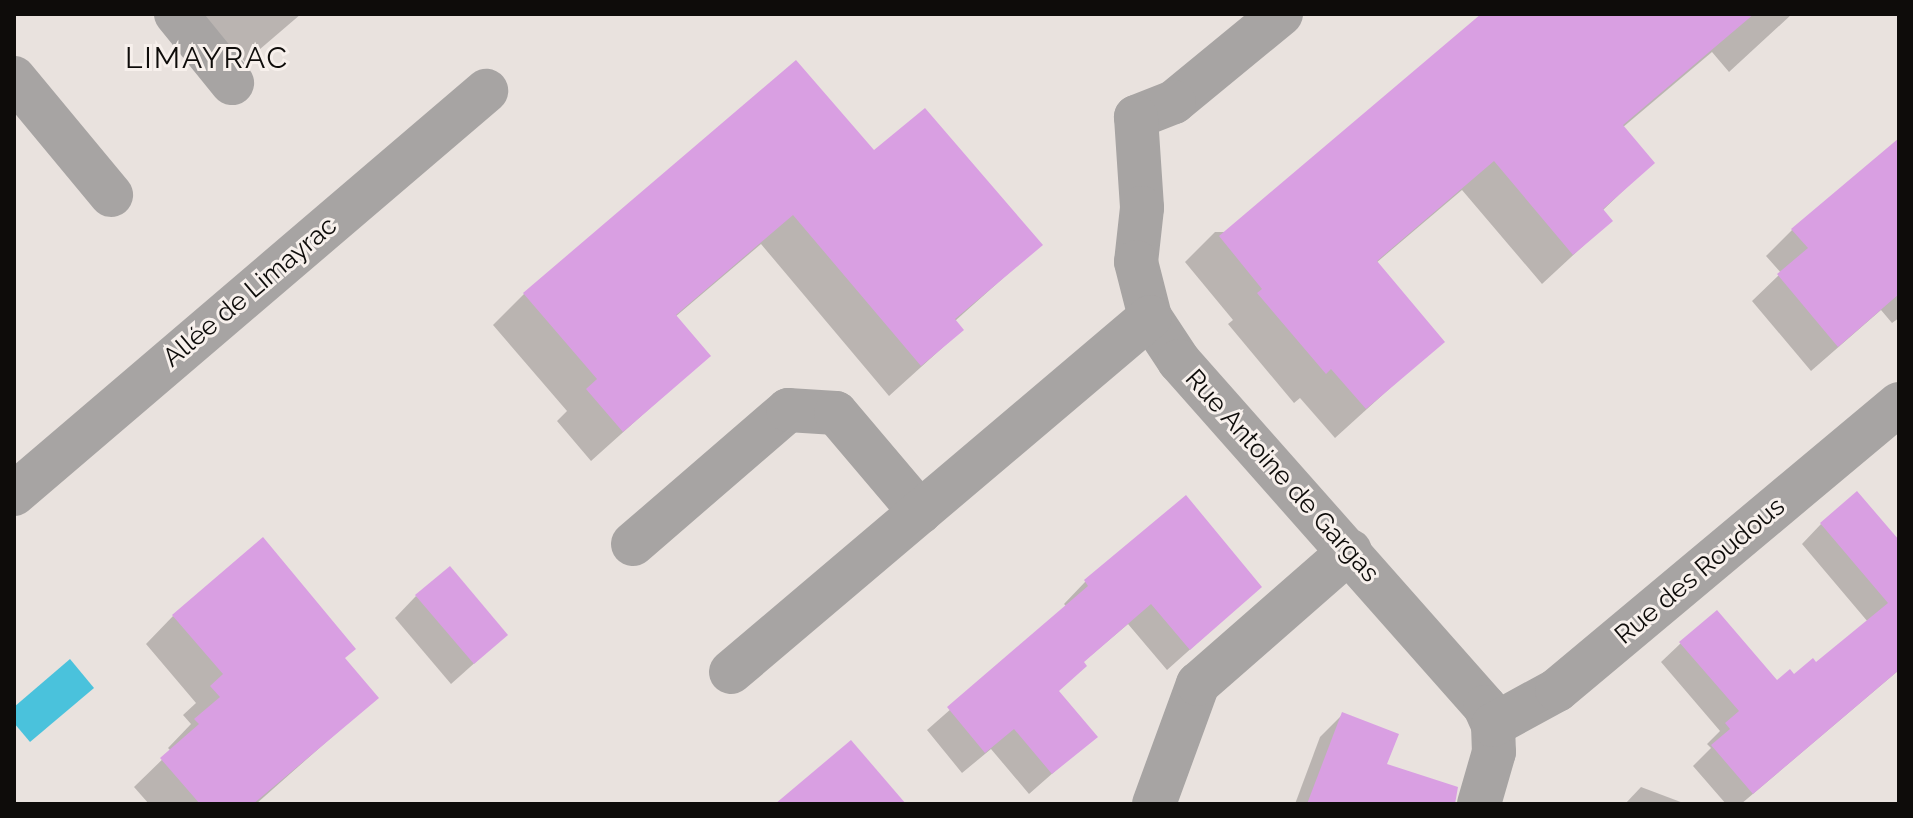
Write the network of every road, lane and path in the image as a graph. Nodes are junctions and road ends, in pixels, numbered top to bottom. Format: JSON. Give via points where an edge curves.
{"nodes":[{"id":1,"x":176,"y":14,"type":"edge"},
{"id":2,"x":1281,"y":14,"type":"edge"},
{"id":3,"x":14,"y":78,"type":"edge"},
{"id":4,"x":232,"y":83,"type":"dead end"},
{"id":5,"x":486,"y":91,"type":"dead end"},
{"id":6,"x":111,"y":195,"type":"dead end"},
{"id":7,"x":1150,"y":317,"type":"junction"},
{"id":8,"x":1899,"y":404,"type":"edge"},
{"id":9,"x":14,"y":494,"type":"edge"},
{"id":10,"x":920,"y":512,"type":"junction"},
{"id":11,"x":633,"y":544,"type":"dead end"},
{"id":12,"x":1350,"y":551,"type":"junction"},
{"id":13,"x":731,"y":672,"type":"dead end"},
{"id":14,"x":1493,"y":725,"type":"junction"},
{"id":15,"x":1151,"y":797,"type":"edge"},
{"id":16,"x":1479,"y":804,"type":"edge"}],
"edges":[{"from":1,"to":4,"type":"street"},
{"from":2,"to":7,"type":"street","name":"Rue Antoine de Gargas","via":[[1174,102],[1136,117],[1142,208],[1136,262]]},
{"from":3,"to":6,"type":"street"},
{"from":5,"to":9,"type":"street","name":"Allée de Limayrac"},
{"from":7,"to":10,"type":"street"},
{"from":7,"to":12,"type":"street","name":"Rue Antoine de Gargas","via":[[1179,361]]},
{"from":8,"to":14,"type":"street","name":"Rue des Roudous","via":[[1557,690]]},
{"from":10,"to":11,"type":"street","via":[[836,413],[788,410]]},
{"from":10,"to":13,"type":"street"},
{"from":12,"to":14,"type":"street","name":"Rue Antoine de Gargas","via":[[1467,682]]},
{"from":12,"to":15,"type":"street","via":[[1198,684]]},
{"from":14,"to":16,"type":"street","via":[[1494,752]]}]}
